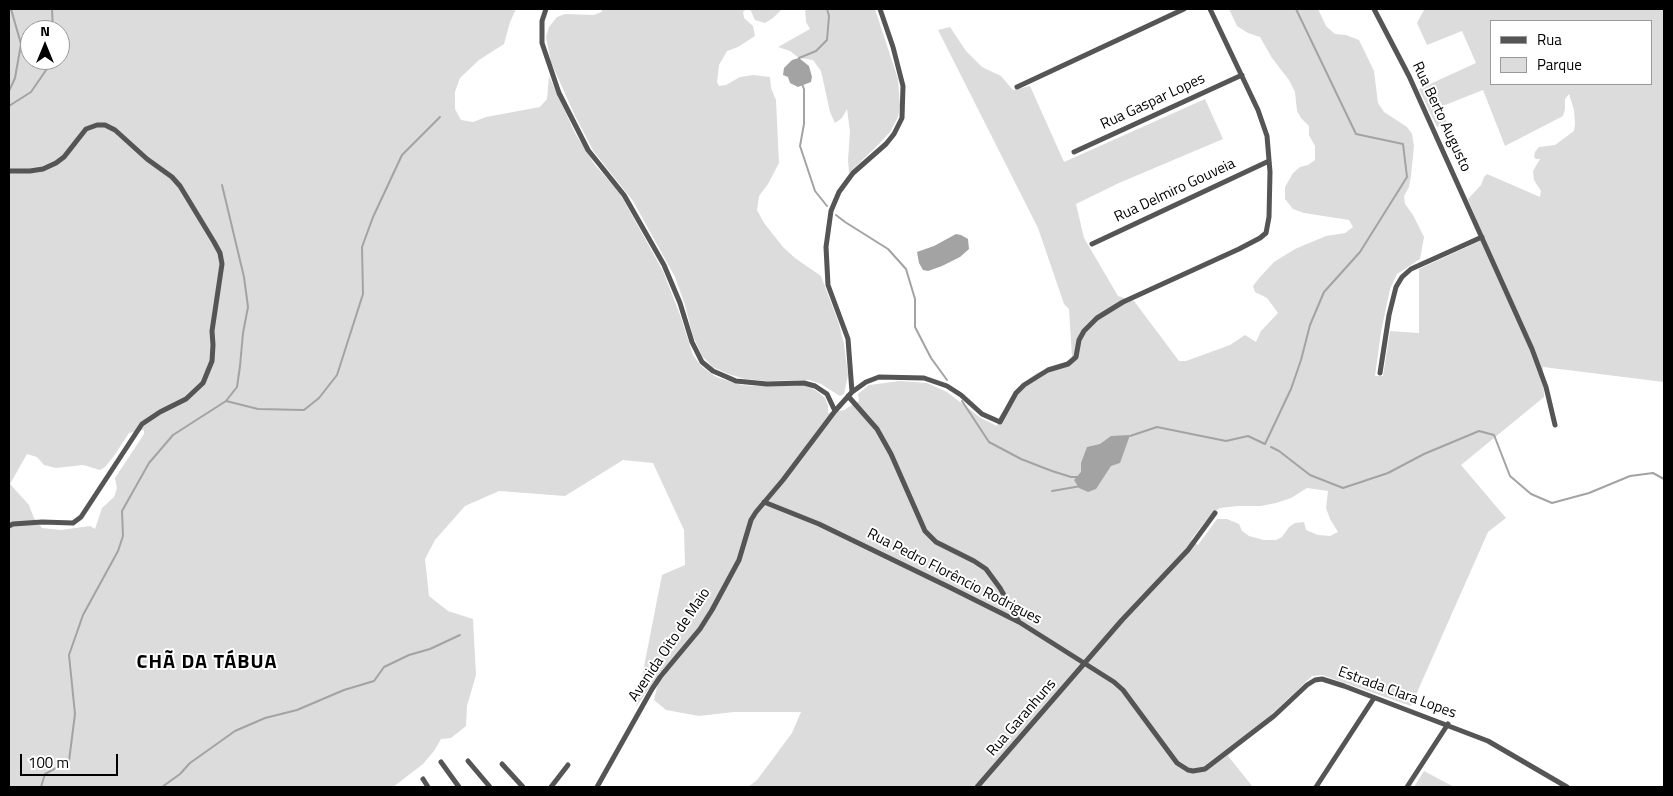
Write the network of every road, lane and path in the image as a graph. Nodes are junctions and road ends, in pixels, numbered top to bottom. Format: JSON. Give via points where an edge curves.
{"nodes":[{"id":1,"x":546,"y":9,"type":"edge"},
{"id":2,"x":880,"y":9,"type":"edge"},
{"id":3,"x":1184,"y":9,"type":"edge"},
{"id":4,"x":1210,"y":9,"type":"edge"},
{"id":5,"x":1374,"y":9,"type":"edge"},
{"id":6,"x":1242,"y":75,"type":"junction"},
{"id":7,"x":1017,"y":87,"type":"dead end"},
{"id":8,"x":1074,"y":152,"type":"dead end"},
{"id":9,"x":1269,"y":161,"type":"junction"},
{"id":10,"x":9,"y":171,"type":"edge"},
{"id":11,"x":1482,"y":237,"type":"junction"},
{"id":12,"x":1092,"y":244,"type":"dead end"},
{"id":13,"x":1380,"y":372,"type":"dead end"},
{"id":14,"x":850,"y":394,"type":"junction"},
{"id":15,"x":835,"y":411,"type":"junction"},
{"id":16,"x":1555,"y":425,"type":"dead end"},
{"id":17,"x":764,"y":502,"type":"junction"},
{"id":18,"x":1215,"y":513,"type":"dead end"},
{"id":19,"x":9,"y":526,"type":"edge"},
{"id":20,"x":1019,"y":622,"type":"junction"},
{"id":21,"x":1084,"y":664,"type":"junction"},
{"id":22,"x":1374,"y":698,"type":"junction"},
{"id":23,"x":1448,"y":724,"type":"junction"},
{"id":24,"x":468,"y":761,"type":"dead end"},
{"id":25,"x":441,"y":762,"type":"dead end"},
{"id":26,"x":502,"y":764,"type":"dead end"},
{"id":27,"x":568,"y":765,"type":"dead end"},
{"id":28,"x":1205,"y":769,"type":"joint"},
{"id":29,"x":423,"y":779,"type":"dead end"},
{"id":30,"x":428,"y":787,"type":"edge"},
{"id":31,"x":459,"y":787,"type":"edge"},
{"id":32,"x":490,"y":787,"type":"edge"},
{"id":33,"x":523,"y":787,"type":"edge"},
{"id":34,"x":551,"y":787,"type":"edge"},
{"id":35,"x":597,"y":787,"type":"edge"},
{"id":36,"x":978,"y":787,"type":"edge"},
{"id":37,"x":1316,"y":787,"type":"edge"},
{"id":38,"x":1407,"y":787,"type":"edge"},
{"id":39,"x":1567,"y":787,"type":"edge"}],
"edges":[{"from":1,"to":15,"type":"street","via":[[542,21],[542,43],[559,93],[588,150],[624,195],[664,265],[702,362],[713,371],[736,380],[815,386],[827,394]]},
{"from":2,"to":14,"type":"street","via":[[903,86],[902,118],[886,144],[854,173],[839,192],[831,211],[826,241],[828,285],[848,339]]},
{"from":3,"to":7,"type":"street"},
{"from":4,"to":6,"type":"street"},
{"from":5,"to":11,"type":"street","name":"Rua Berto Augusto","via":[[1409,76]]},
{"from":6,"to":8,"type":"street","name":"Rua Gaspar Lopes"},
{"from":6,"to":9,"type":"street","via":[[1267,136]]},
{"from":9,"to":12,"type":"street","name":"Rua Delmiro Gouveia"},
{"from":9,"to":14,"type":"street","name":"Avenida Oito de Maio","via":[[1268,226],[1262,236],[1123,302],[1097,318],[1081,336],[1076,357],[1024,384],[1000,422],[982,414],[948,386],[924,378],[879,377]]},
{"from":10,"to":19,"type":"street","via":[[30,171],[56,163],[86,128],[105,125],[180,186],[220,253],[222,264],[212,331],[212,361],[204,383],[186,399],[142,424],[81,517],[72,523]]},
{"from":11,"to":13,"type":"street","via":[[1411,269],[1402,278],[1396,287],[1389,315]]},
{"from":11,"to":16,"type":"street","name":"Rua Berto Augusto","via":[[1535,355]]},
{"from":14,"to":15,"type":"street","name":"Avenida Oito de Maio"},
{"from":14,"to":20,"type":"street","via":[[877,429],[891,454],[925,531],[936,542],[986,569]]},
{"from":15,"to":17,"type":"street","name":"Avenida Oito de Maio"},
{"from":17,"to":20,"type":"street","name":"Rua Pedro Florêncio Rodrigues","via":[[819,524]]},
{"from":17,"to":35,"type":"street","name":"Avenida Oito de Maio","via":[[753,517],[738,560],[712,610],[652,689]]},
{"from":18,"to":21,"type":"street","name":"Rua Garanhuns","via":[[1188,550]]},
{"from":20,"to":21,"type":"street","name":"Rua Pedro Florêncio Rodrigues"},
{"from":21,"to":28,"type":"street","name":"Rua Pedro Florêncio Rodrigues","via":[[1123,690],[1179,764],[1191,771]]},
{"from":21,"to":36,"type":"street","name":"Rua Garanhuns"},
{"from":22,"to":23,"type":"street","name":"Estrada Clara Lopes"},
{"from":22,"to":28,"type":"street","name":"Estrada Clara Lopes","via":[[1330,681],[1315,680]]},
{"from":22,"to":37,"type":"street"},
{"from":23,"to":38,"type":"street"},
{"from":23,"to":39,"type":"street","name":"Estrada Clara Lopes","via":[[1488,740]]},
{"from":24,"to":32,"type":"street"},
{"from":25,"to":31,"type":"street"},
{"from":26,"to":33,"type":"street"},
{"from":27,"to":34,"type":"street"},
{"from":29,"to":30,"type":"street"}]}
